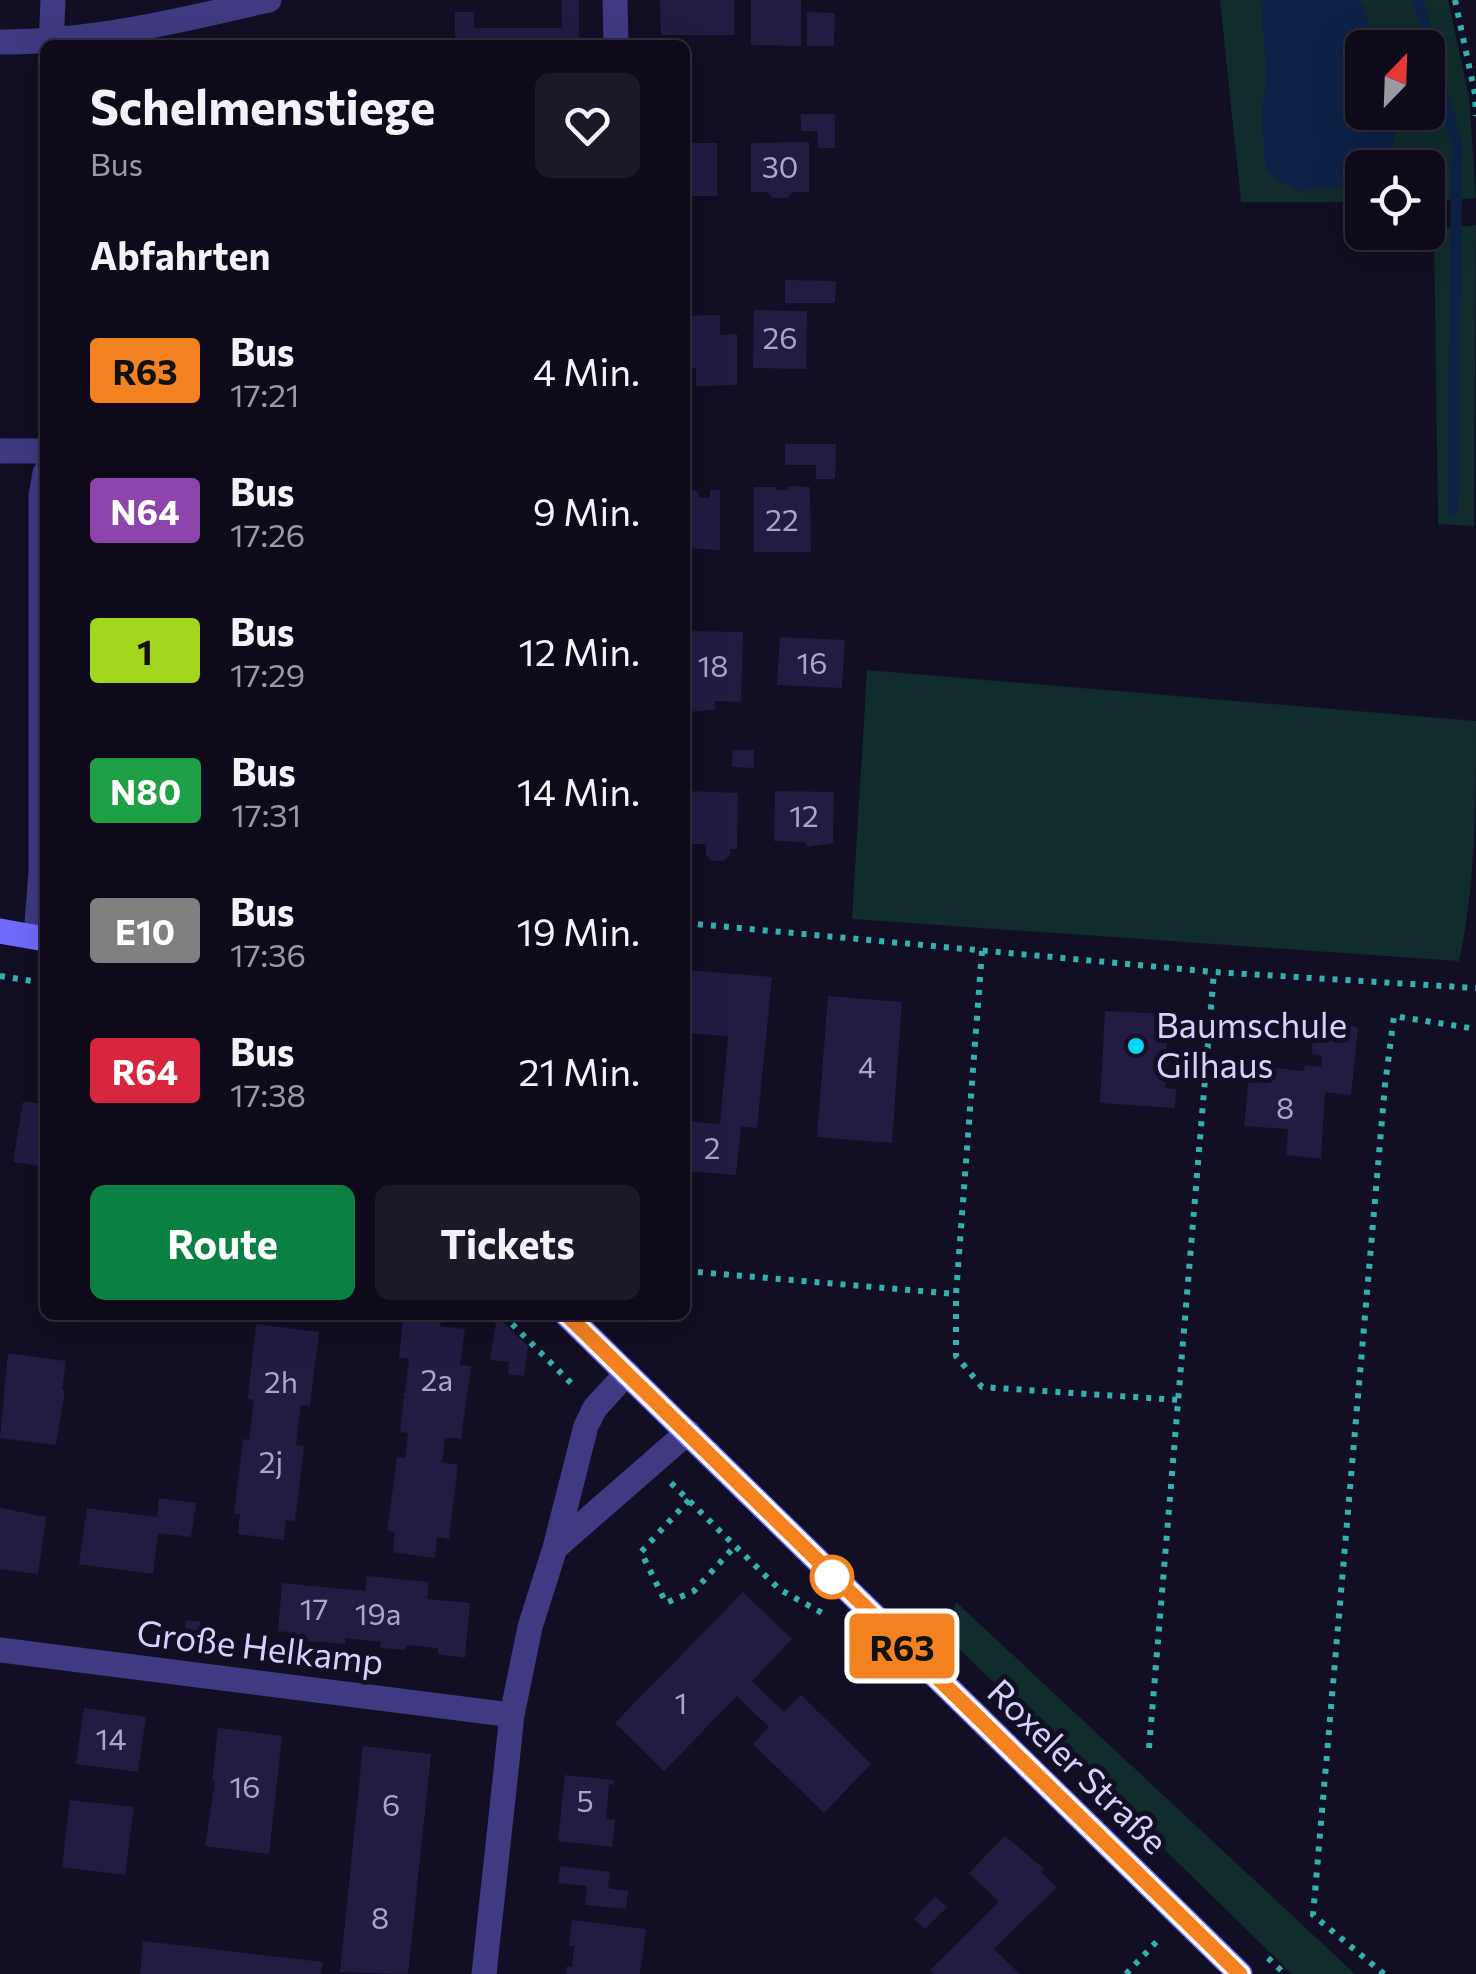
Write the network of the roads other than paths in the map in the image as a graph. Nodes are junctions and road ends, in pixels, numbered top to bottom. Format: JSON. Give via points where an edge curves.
{"nodes":[{"id":1,"x":53,"y":0,"type":"edge"},
{"id":2,"x":269,"y":0,"type":"edge"},
{"id":3,"x":616,"y":0,"type":"edge"},
{"id":4,"x":51,"y":40,"type":"edge"},
{"id":5,"x":76,"y":40,"type":"edge"},
{"id":6,"x":616,"y":40,"type":"edge"},
{"id":7,"x":0,"y":42,"type":"edge"},
{"id":8,"x":40,"y":44,"type":"edge"},
{"id":9,"x":0,"y":451,"type":"edge"},
{"id":10,"x":40,"y":451,"type":"edge"},
{"id":11,"x":0,"y":931,"type":"edge"},
{"id":12,"x":40,"y":938,"type":"edge"},
{"id":13,"x":572,"y":1320,"type":"edge"},
{"id":14,"x":628,"y":1373,"type":"junction"},
{"id":15,"x":688,"y":1432,"type":"junction"},
{"id":16,"x":555,"y":1548,"type":"junction"},
{"id":17,"x":0,"y":1650,"type":"edge"},
{"id":18,"x":512,"y":1715,"type":"junction"},
{"id":19,"x":484,"y":1974,"type":"edge"},
{"id":20,"x":1240,"y":1974,"type":"edge"}],
"edges":[{"from":1,"to":4,"type":"street"},
{"from":2,"to":5,"type":"street"},
{"from":3,"to":6,"type":"street"},
{"from":7,"to":8,"type":"street"},
{"from":9,"to":10,"type":"street"},
{"from":11,"to":12,"type":"main road"},
{"from":13,"to":14,"type":"main road","name":"Roxeler Straße"},
{"from":14,"to":15,"type":"main road","name":"Roxeler Straße"},
{"from":14,"to":16,"type":"street","via":[[586,1426]]},
{"from":15,"to":16,"type":"street"},
{"from":15,"to":20,"type":"main road","name":"Roxeler Straße"},
{"from":16,"to":18,"type":"street"},
{"from":17,"to":18,"type":"street","name":"Große Helkamp"},
{"from":18,"to":19,"type":"street"}]}
